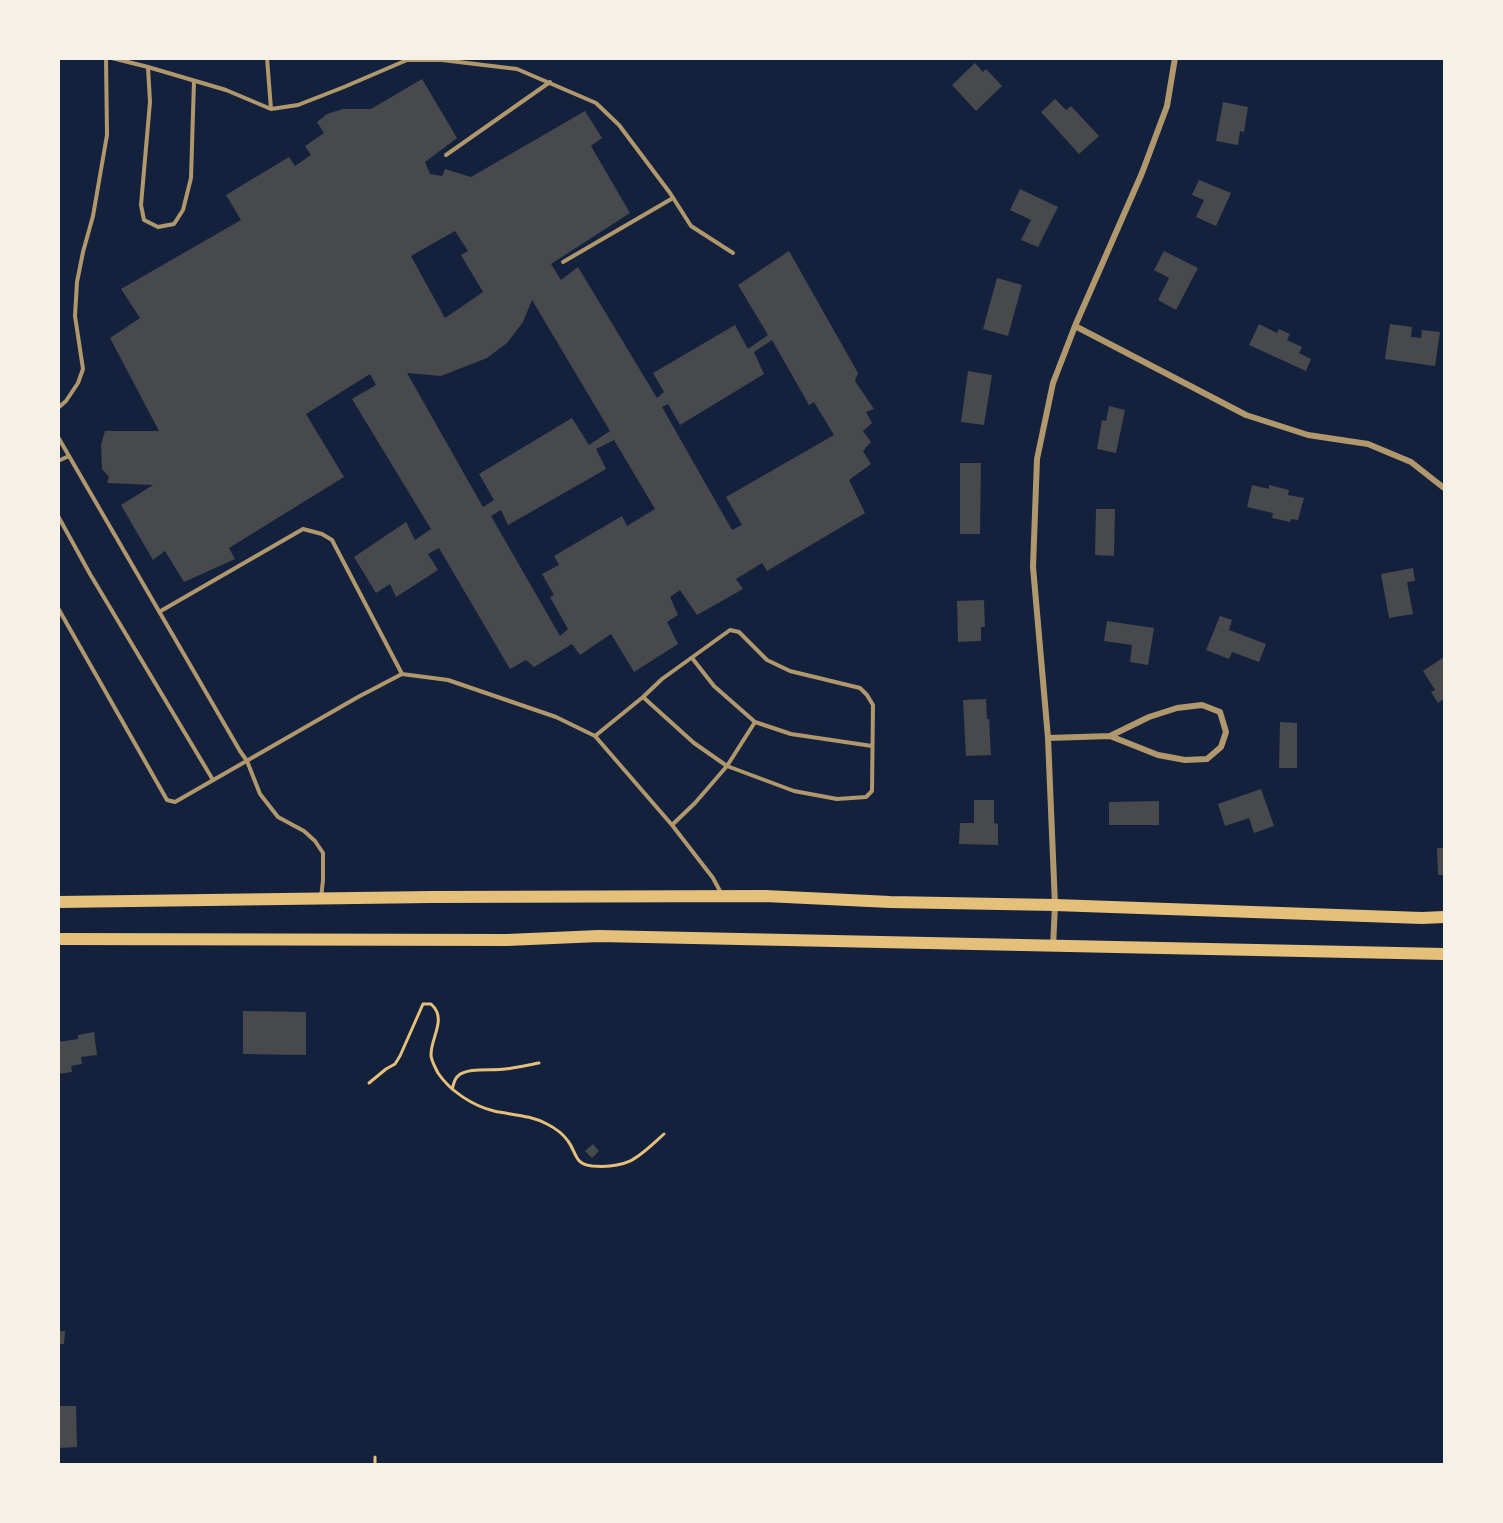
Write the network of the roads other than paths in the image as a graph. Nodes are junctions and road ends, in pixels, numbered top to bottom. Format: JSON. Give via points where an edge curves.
{"nodes":[{"id":1,"x":106,"y":58,"type":"edge"},
{"id":2,"x":112,"y":58,"type":"edge"},
{"id":3,"x":267,"y":58,"type":"edge"},
{"id":4,"x":1175,"y":58,"type":"edge"},
{"id":5,"x":148,"y":67,"type":"junction"},
{"id":6,"x":194,"y":81,"type":"junction"},
{"id":7,"x":550,"y":82,"type":"junction"},
{"id":8,"x":58,"y":93,"type":"edge"},
{"id":9,"x":272,"y":109,"type":"junction"},
{"id":10,"x":58,"y":147,"type":"edge"},
{"id":11,"x":446,"y":155,"type":"dead end"},
{"id":12,"x":673,"y":198,"type":"junction"},
{"id":13,"x":733,"y":253,"type":"dead end"},
{"id":14,"x":563,"y":262,"type":"dead end"},
{"id":15,"x":1075,"y":326,"type":"junction"},
{"id":16,"x":58,"y":408,"type":"edge"},
{"id":17,"x":58,"y":438,"type":"edge"},
{"id":18,"x":69,"y":456,"type":"junction"},
{"id":19,"x":58,"y":461,"type":"edge"},
{"id":20,"x":1444,"y":488,"type":"edge"},
{"id":21,"x":58,"y":516,"type":"edge"},
{"id":22,"x":58,"y":608,"type":"edge"},
{"id":23,"x":159,"y":612,"type":"junction"},
{"id":24,"x":692,"y":658,"type":"junction"},
{"id":25,"x":402,"y":674,"type":"junction"},
{"id":26,"x":643,"y":697,"type":"junction"},
{"id":27,"x":755,"y":722,"type":"junction"},
{"id":28,"x":596,"y":736,"type":"junction"},
{"id":29,"x":1110,"y":736,"type":"junction"},
{"id":30,"x":1048,"y":738,"type":"junction"},
{"id":31,"x":872,"y":746,"type":"junction"},
{"id":32,"x":247,"y":761,"type":"junction"},
{"id":33,"x":727,"y":766,"type":"junction"},
{"id":34,"x":213,"y":780,"type":"junction"},
{"id":35,"x":672,"y":825,"type":"junction"},
{"id":36,"x":723,"y":897,"type":"junction"},
{"id":37,"x":321,"y":898,"type":"junction"},
{"id":38,"x":58,"y":902,"type":"edge"},
{"id":39,"x":1055,"y":905,"type":"junction"},
{"id":40,"x":1444,"y":917,"type":"edge"},
{"id":41,"x":58,"y":939,"type":"edge"},
{"id":42,"x":1053,"y":946,"type":"junction"},
{"id":43,"x":1444,"y":954,"type":"edge"}],
"edges":[{"from":1,"to":16,"type":"lane","via":[[107,135],[75,304],[83,369]]},
{"from":2,"to":5,"type":"lane"},
{"from":3,"to":9,"type":"lane"},
{"from":4,"to":15,"type":"street","via":[[1167,106],[1142,173]]},
{"from":5,"to":6,"type":"lane"},
{"from":5,"to":6,"type":"lane","via":[[150,102],[141,205],[144,220],[159,227],[174,224],[189,189]]},
{"from":6,"to":9,"type":"lane"},
{"from":7,"to":9,"type":"lane","via":[[517,69],[408,60],[298,105]]},
{"from":7,"to":11,"type":"lane"},
{"from":7,"to":12,"type":"lane","via":[[604,110]]},
{"from":8,"to":10,"type":"lane"},
{"from":12,"to":13,"type":"lane","via":[[691,226]]},
{"from":12,"to":14,"type":"lane"},
{"from":15,"to":20,"type":"street","via":[[1246,415],[1308,435],[1368,444],[1411,462]]},
{"from":15,"to":30,"type":"street","via":[[1053,383],[1037,459],[1033,567]]},
{"from":17,"to":18,"type":"lane"},
{"from":18,"to":19,"type":"lane"},
{"from":18,"to":23,"type":"lane"},
{"from":21,"to":34,"type":"lane"},
{"from":22,"to":34,"type":"lane","via":[[167,800],[175,802]]},
{"from":23,"to":25,"type":"lane","via":[[303,529],[332,540]]},
{"from":23,"to":32,"type":"lane"},
{"from":24,"to":26,"type":"lane"},
{"from":24,"to":27,"type":"lane","via":[[714,686]]},
{"from":24,"to":31,"type":"lane","via":[[730,630],[739,632],[767,660],[790,671],[861,688],[873,705]]},
{"from":25,"to":28,"type":"lane","via":[[448,680],[556,717]]},
{"from":25,"to":32,"type":"lane"},
{"from":26,"to":28,"type":"lane"},
{"from":26,"to":33,"type":"lane","via":[[694,743]]},
{"from":27,"to":31,"type":"lane","via":[[791,734]]},
{"from":27,"to":33,"type":"lane"},
{"from":28,"to":35,"type":"lane"},
{"from":29,"to":29,"type":"street","via":[[1149,717],[1202,705],[1220,712],[1226,732],[1221,747],[1207,759],[1185,760],[1158,755]]},
{"from":29,"to":30,"type":"street"},
{"from":30,"to":39,"type":"street"},
{"from":31,"to":33,"type":"lane","via":[[872,791],[866,797],[837,799],[794,791]]},
{"from":32,"to":34,"type":"lane"},
{"from":32,"to":37,"type":"lane","via":[[260,794],[278,817],[304,831],[323,853]]},
{"from":33,"to":35,"type":"lane"},
{"from":35,"to":36,"type":"lane"},
{"from":36,"to":37,"type":"main road"},
{"from":36,"to":39,"type":"main road"},
{"from":37,"to":38,"type":"main road"},
{"from":39,"to":40,"type":"main road"},
{"from":39,"to":42,"type":"street"},
{"from":41,"to":42,"type":"main road","via":[[507,940],[599,936]]},
{"from":42,"to":43,"type":"main road"}]}
